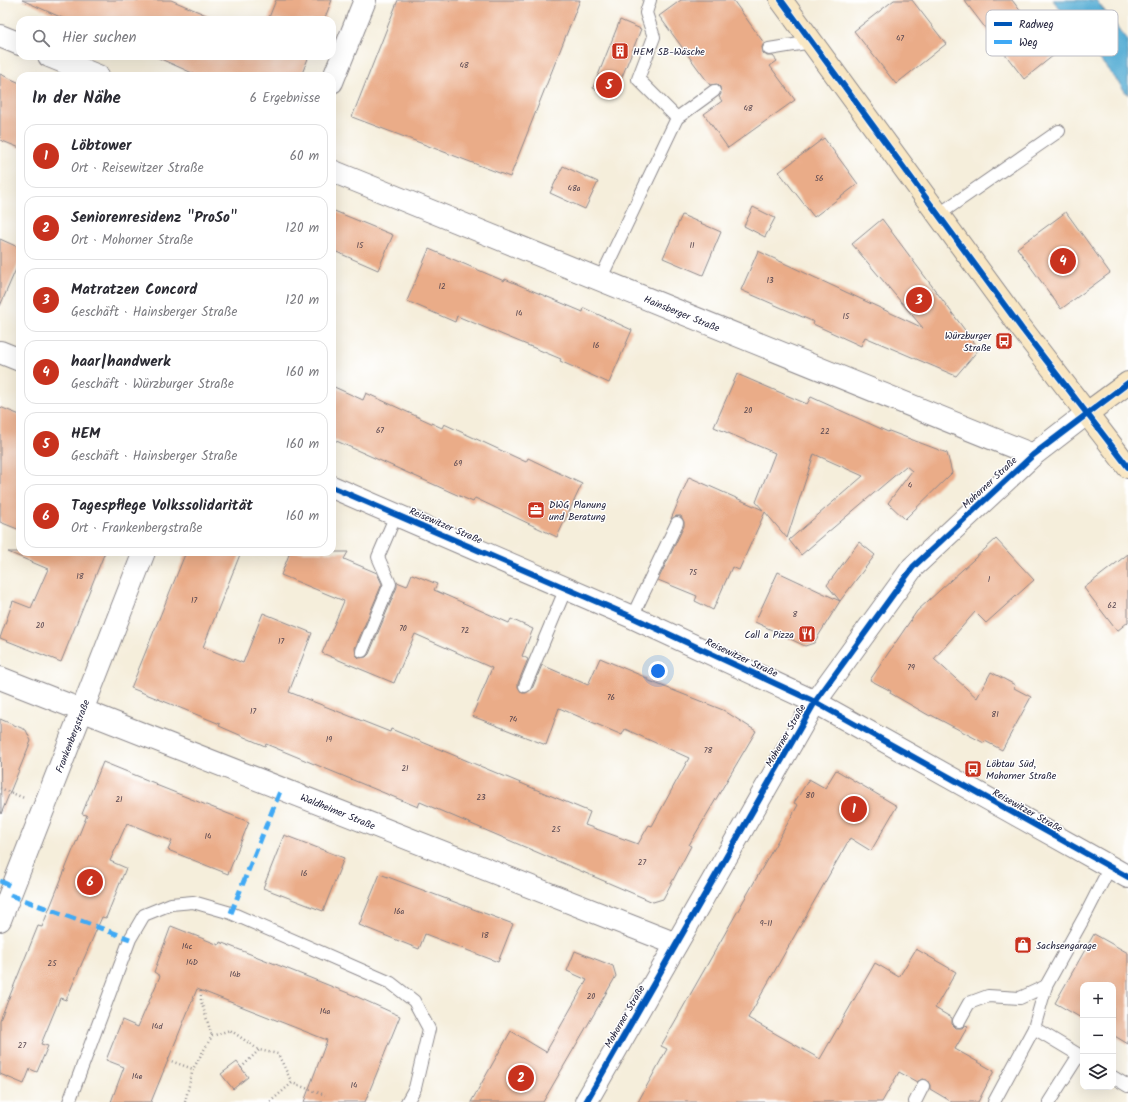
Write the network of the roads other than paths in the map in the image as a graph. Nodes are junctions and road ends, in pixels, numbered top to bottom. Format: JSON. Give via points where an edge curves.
{"nodes":[{"id":1,"x":365,"y":0,"type":"edge"},
{"id":2,"x":650,"y":0,"type":"edge"},
{"id":3,"x":781,"y":0,"type":"edge"},
{"id":4,"x":0,"y":36,"type":"edge"},
{"id":5,"x":16,"y":42,"type":"edge"},
{"id":6,"x":812,"y":42,"type":"junction"},
{"id":7,"x":769,"y":49,"type":"dead end"},
{"id":8,"x":59,"y":60,"type":"edge"},
{"id":9,"x":88,"y":72,"type":"edge"},
{"id":10,"x":336,"y":72,"type":"edge"},
{"id":11,"x":714,"y":90,"type":"dead end"},
{"id":12,"x":677,"y":118,"type":"junction"},
{"id":13,"x":1059,"y":131,"type":"dead end"},
{"id":14,"x":336,"y":173,"type":"edge"},
{"id":15,"x":938,"y":215,"type":"junction"},
{"id":16,"x":600,"y":280,"type":"junction"},
{"id":17,"x":0,"y":352,"type":"edge"},
{"id":18,"x":16,"y":358,"type":"edge"},
{"id":19,"x":1128,"y":383,"type":"edge"},
{"id":20,"x":1086,"y":414,"type":"junction"},
{"id":21,"x":1033,"y":455,"type":"junction"},
{"id":22,"x":1128,"y":467,"type":"edge"},
{"id":23,"x":336,"y":489,"type":"edge"},
{"id":24,"x":396,"y":515,"type":"junction"},
{"id":25,"x":677,"y":523,"type":"dead end"},
{"id":26,"x":142,"y":556,"type":"edge"},
{"id":27,"x":566,"y":588,"type":"junction"},
{"id":28,"x":632,"y":617,"type":"junction"},
{"id":29,"x":362,"y":650,"type":"dead end"},
{"id":30,"x":0,"y":678,"type":"edge"},
{"id":31,"x":525,"y":686,"type":"dead end"},
{"id":32,"x":815,"y":702,"type":"junction"},
{"id":33,"x":82,"y":710,"type":"junction"},
{"id":34,"x":1119,"y":872,"type":"edge"},
{"id":35,"x":0,"y":920,"type":"edge"},
{"id":36,"x":676,"y":944,"type":"junction"},
{"id":37,"x":1046,"y":986,"type":"junction"},
{"id":38,"x":959,"y":1021,"type":"dead end"},
{"id":39,"x":1034,"y":1028,"type":"junction"},
{"id":40,"x":1080,"y":1056,"type":"edge"},
{"id":41,"x":1080,"y":1058,"type":"edge"},
{"id":42,"x":1116,"y":1079,"type":"edge"},
{"id":43,"x":923,"y":1086,"type":"dead end"},
{"id":44,"x":1128,"y":1086,"type":"edge"},
{"id":45,"x":69,"y":1102,"type":"edge"},
{"id":46,"x":407,"y":1102,"type":"edge"},
{"id":47,"x":586,"y":1102,"type":"edge"},
{"id":48,"x":915,"y":1102,"type":"edge"},
{"id":49,"x":994,"y":1102,"type":"edge"},
{"id":50,"x":1049,"y":1102,"type":"edge"}],
"edges":[{"from":1,"to":10,"type":"street"},
{"from":2,"to":12,"type":"lane","via":[[646,13],[654,37],[638,79]]},
{"from":3,"to":6,"type":"main road"},
{"from":4,"to":5,"type":"street"},
{"from":6,"to":7,"type":"lane"},
{"from":6,"to":15,"type":"main road"},
{"from":8,"to":9,"type":"street"},
{"from":11,"to":12,"type":"lane"},
{"from":12,"to":16,"type":"lane"},
{"from":13,"to":15,"type":"lane"},
{"from":14,"to":16,"type":"street","name":"Hainsberger Straße"},
{"from":15,"to":20,"type":"main road"},
{"from":16,"to":21,"type":"street","name":"Hainsberger Straße"},
{"from":17,"to":18,"type":"street"},
{"from":19,"to":20,"type":"main road"},
{"from":20,"to":21,"type":"street","name":"Mohorner Straße"},
{"from":20,"to":22,"type":"main road"},
{"from":21,"to":32,"type":"street","name":"Mohorner Straße","via":[[913,567]]},
{"from":23,"to":24,"type":"street","name":"Reisewitzer Straße"},
{"from":24,"to":27,"type":"street","name":"Reisewitzer Straße"},
{"from":24,"to":29,"type":"lane","via":[[378,557],[390,584]]},
{"from":25,"to":28,"type":"lane"},
{"from":26,"to":33,"type":"street","name":"Frankenbergstraße"},
{"from":27,"to":28,"type":"street","name":"Reisewitzer Straße"},
{"from":27,"to":31,"type":"lane"},
{"from":28,"to":32,"type":"street","name":"Reisewitzer Straße"},
{"from":30,"to":33,"type":"street","name":"Waldheimer Straße"},
{"from":32,"to":34,"type":"street","name":"Reisewitzer Straße"},
{"from":32,"to":36,"type":"street","name":"Mohorner Straße"},
{"from":33,"to":35,"type":"street","name":"Frankenbergstraße"},
{"from":33,"to":36,"type":"street","name":"Waldheimer Straße"},
{"from":34,"to":37,"type":"lane","via":[[1086,914]]},
{"from":36,"to":47,"type":"street","name":"Mohorner Straße"},
{"from":37,"to":38,"type":"lane","via":[[1020,998],[988,996],[969,1003]]},
{"from":37,"to":39,"type":"lane"},
{"from":39,"to":40,"type":"lane"},
{"from":39,"to":49,"type":"lane"},
{"from":41,"to":50,"type":"lane"},
{"from":42,"to":44,"type":"lane"},
{"from":43,"to":48,"type":"lane"},
{"from":45,"to":46,"type":"lane","via":[[133,933],[144,916],[170,904],[193,902],[231,913],[391,983],[414,1001],[428,1029],[415,1088]]}]}
